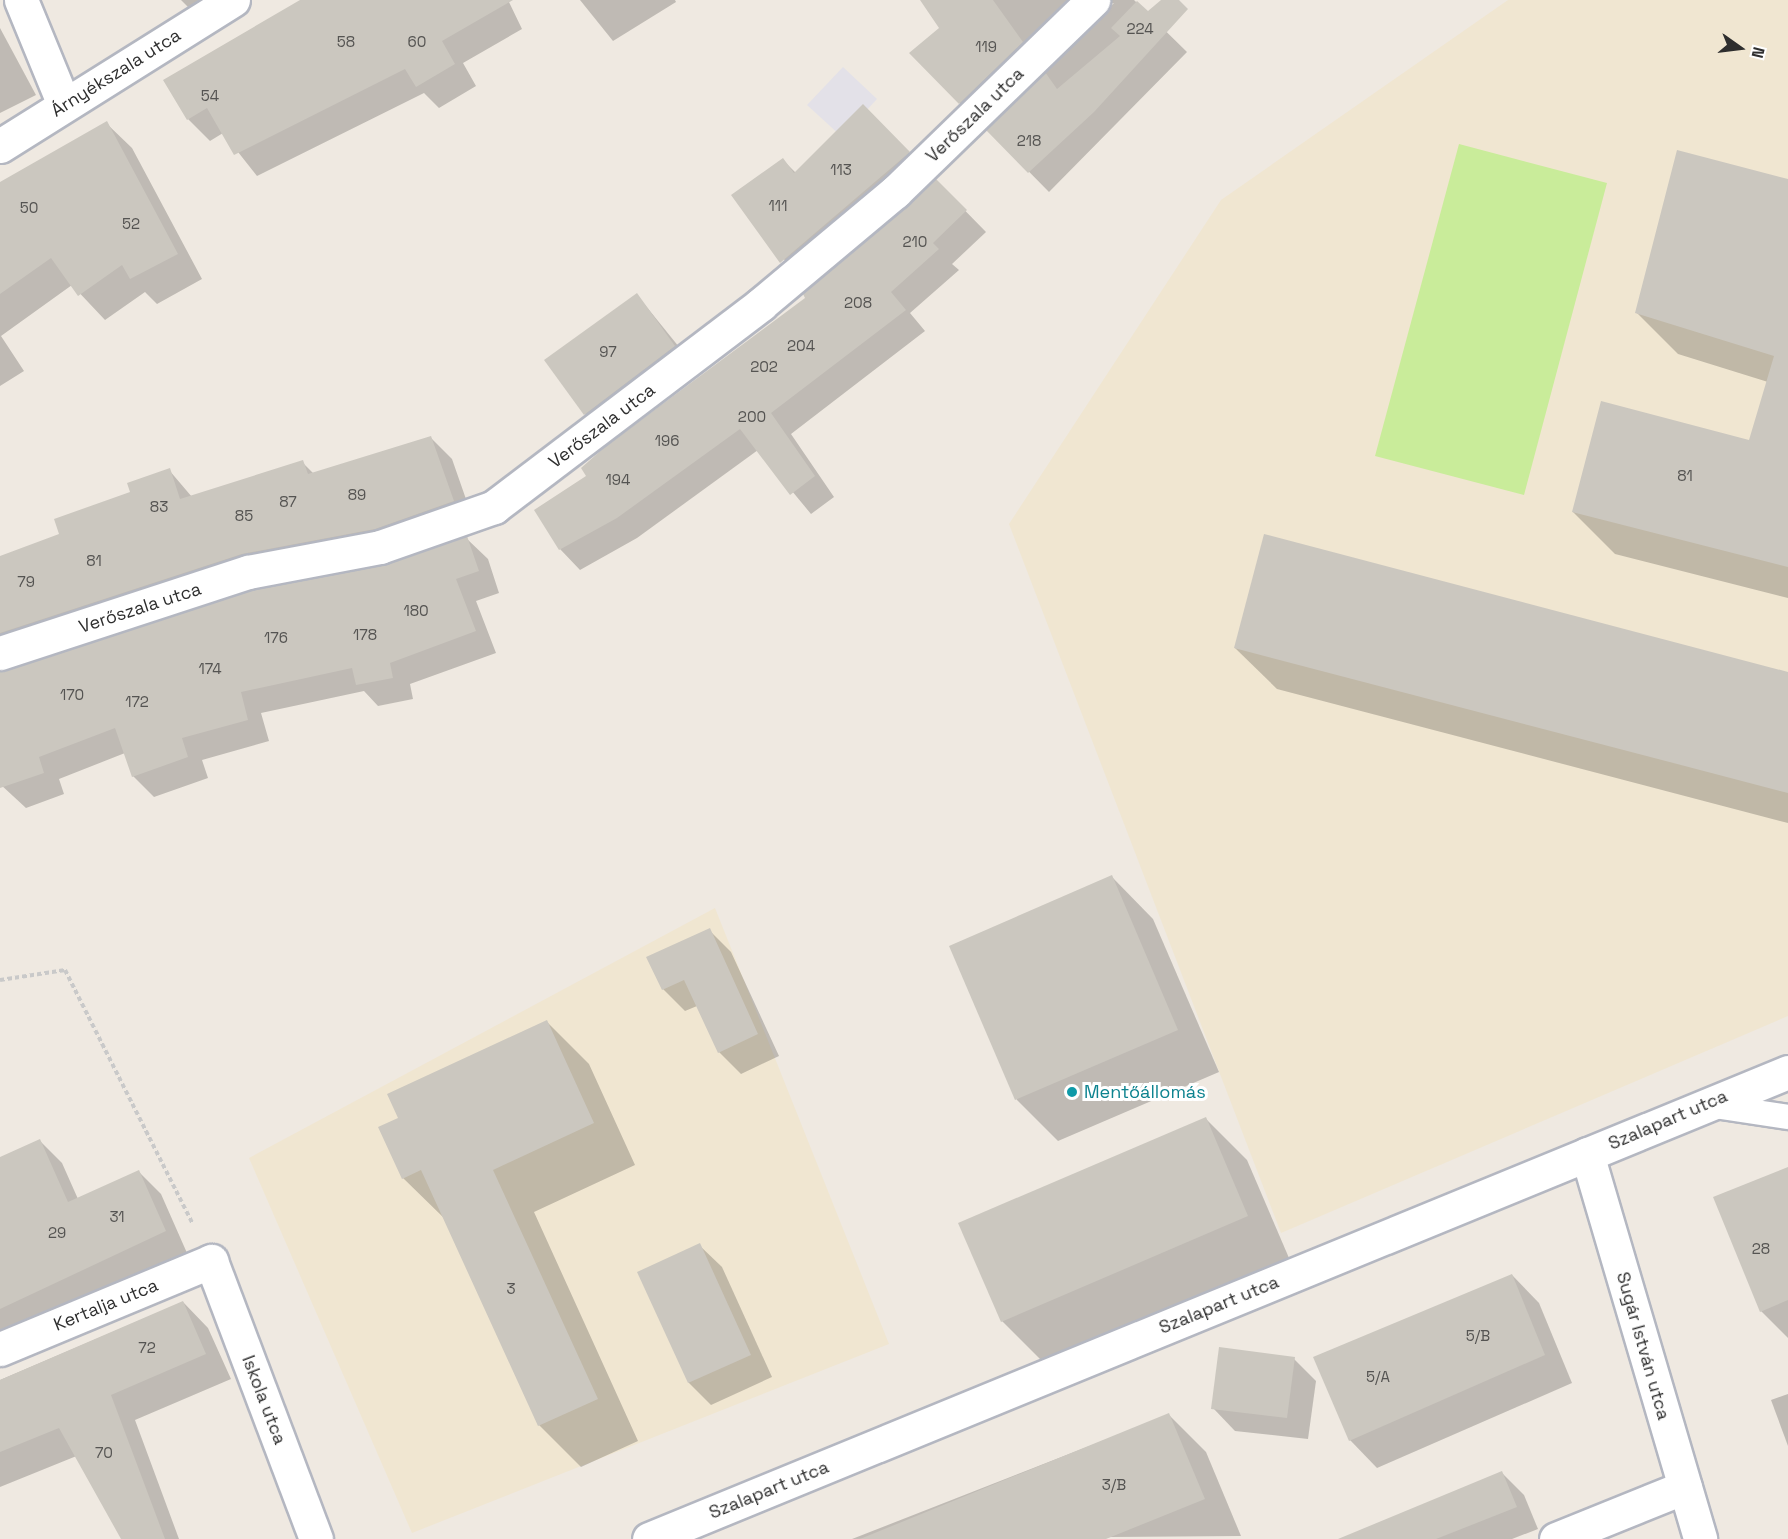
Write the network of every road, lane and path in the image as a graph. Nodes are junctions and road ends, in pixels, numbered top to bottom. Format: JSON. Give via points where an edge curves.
{"nodes":[{"id":1,"x":21,"y":0,"type":"edge"},
{"id":2,"x":233,"y":0,"type":"edge"},
{"id":3,"x":1093,"y":0,"type":"edge"},
{"id":4,"x":64,"y":105,"type":"junction"},
{"id":5,"x":0,"y":146,"type":"edge"},
{"id":6,"x":0,"y":652,"type":"edge"},
{"id":7,"x":0,"y":980,"type":"edge"},
{"id":8,"x":1788,"y":1072,"type":"edge"},
{"id":9,"x":1702,"y":1104,"type":"junction"},
{"id":10,"x":1788,"y":1117,"type":"edge"},
{"id":11,"x":1587,"y":1154,"type":"junction"},
{"id":12,"x":211,"y":1261,"type":"junction"},
{"id":13,"x":0,"y":1348,"type":"edge"},
{"id":14,"x":1684,"y":1487,"type":"junction"},
{"id":15,"x":316,"y":1539,"type":"edge"},
{"id":16,"x":649,"y":1539,"type":"edge"},
{"id":17,"x":1556,"y":1539,"type":"edge"},
{"id":18,"x":1700,"y":1539,"type":"edge"}],
"edges":[{"from":1,"to":4,"type":"street"},
{"from":2,"to":4,"type":"street","name":"Árnyékszala utca"},
{"from":3,"to":6,"type":"street","name":"Verőszala utca","via":[[896,192],[761,304],[494,507],[380,547],[249,572]]},
{"from":4,"to":5,"type":"street","name":"Árnyékszala utca"},
{"from":7,"to":12,"type":"path","via":[[65,970]]},
{"from":8,"to":9,"type":"street","name":"Szalapart utca"},
{"from":9,"to":10,"type":"lane"},
{"from":9,"to":11,"type":"street","name":"Szalapart utca"},
{"from":11,"to":14,"type":"street","name":"Sugár István utca"},
{"from":11,"to":16,"type":"street","name":"Szalapart utca"},
{"from":12,"to":13,"type":"street","name":"Kertalja utca"},
{"from":12,"to":15,"type":"street","name":"Iskola utca"},
{"from":14,"to":17,"type":"street"},
{"from":14,"to":18,"type":"street","name":"Sugár István utca"}]}
